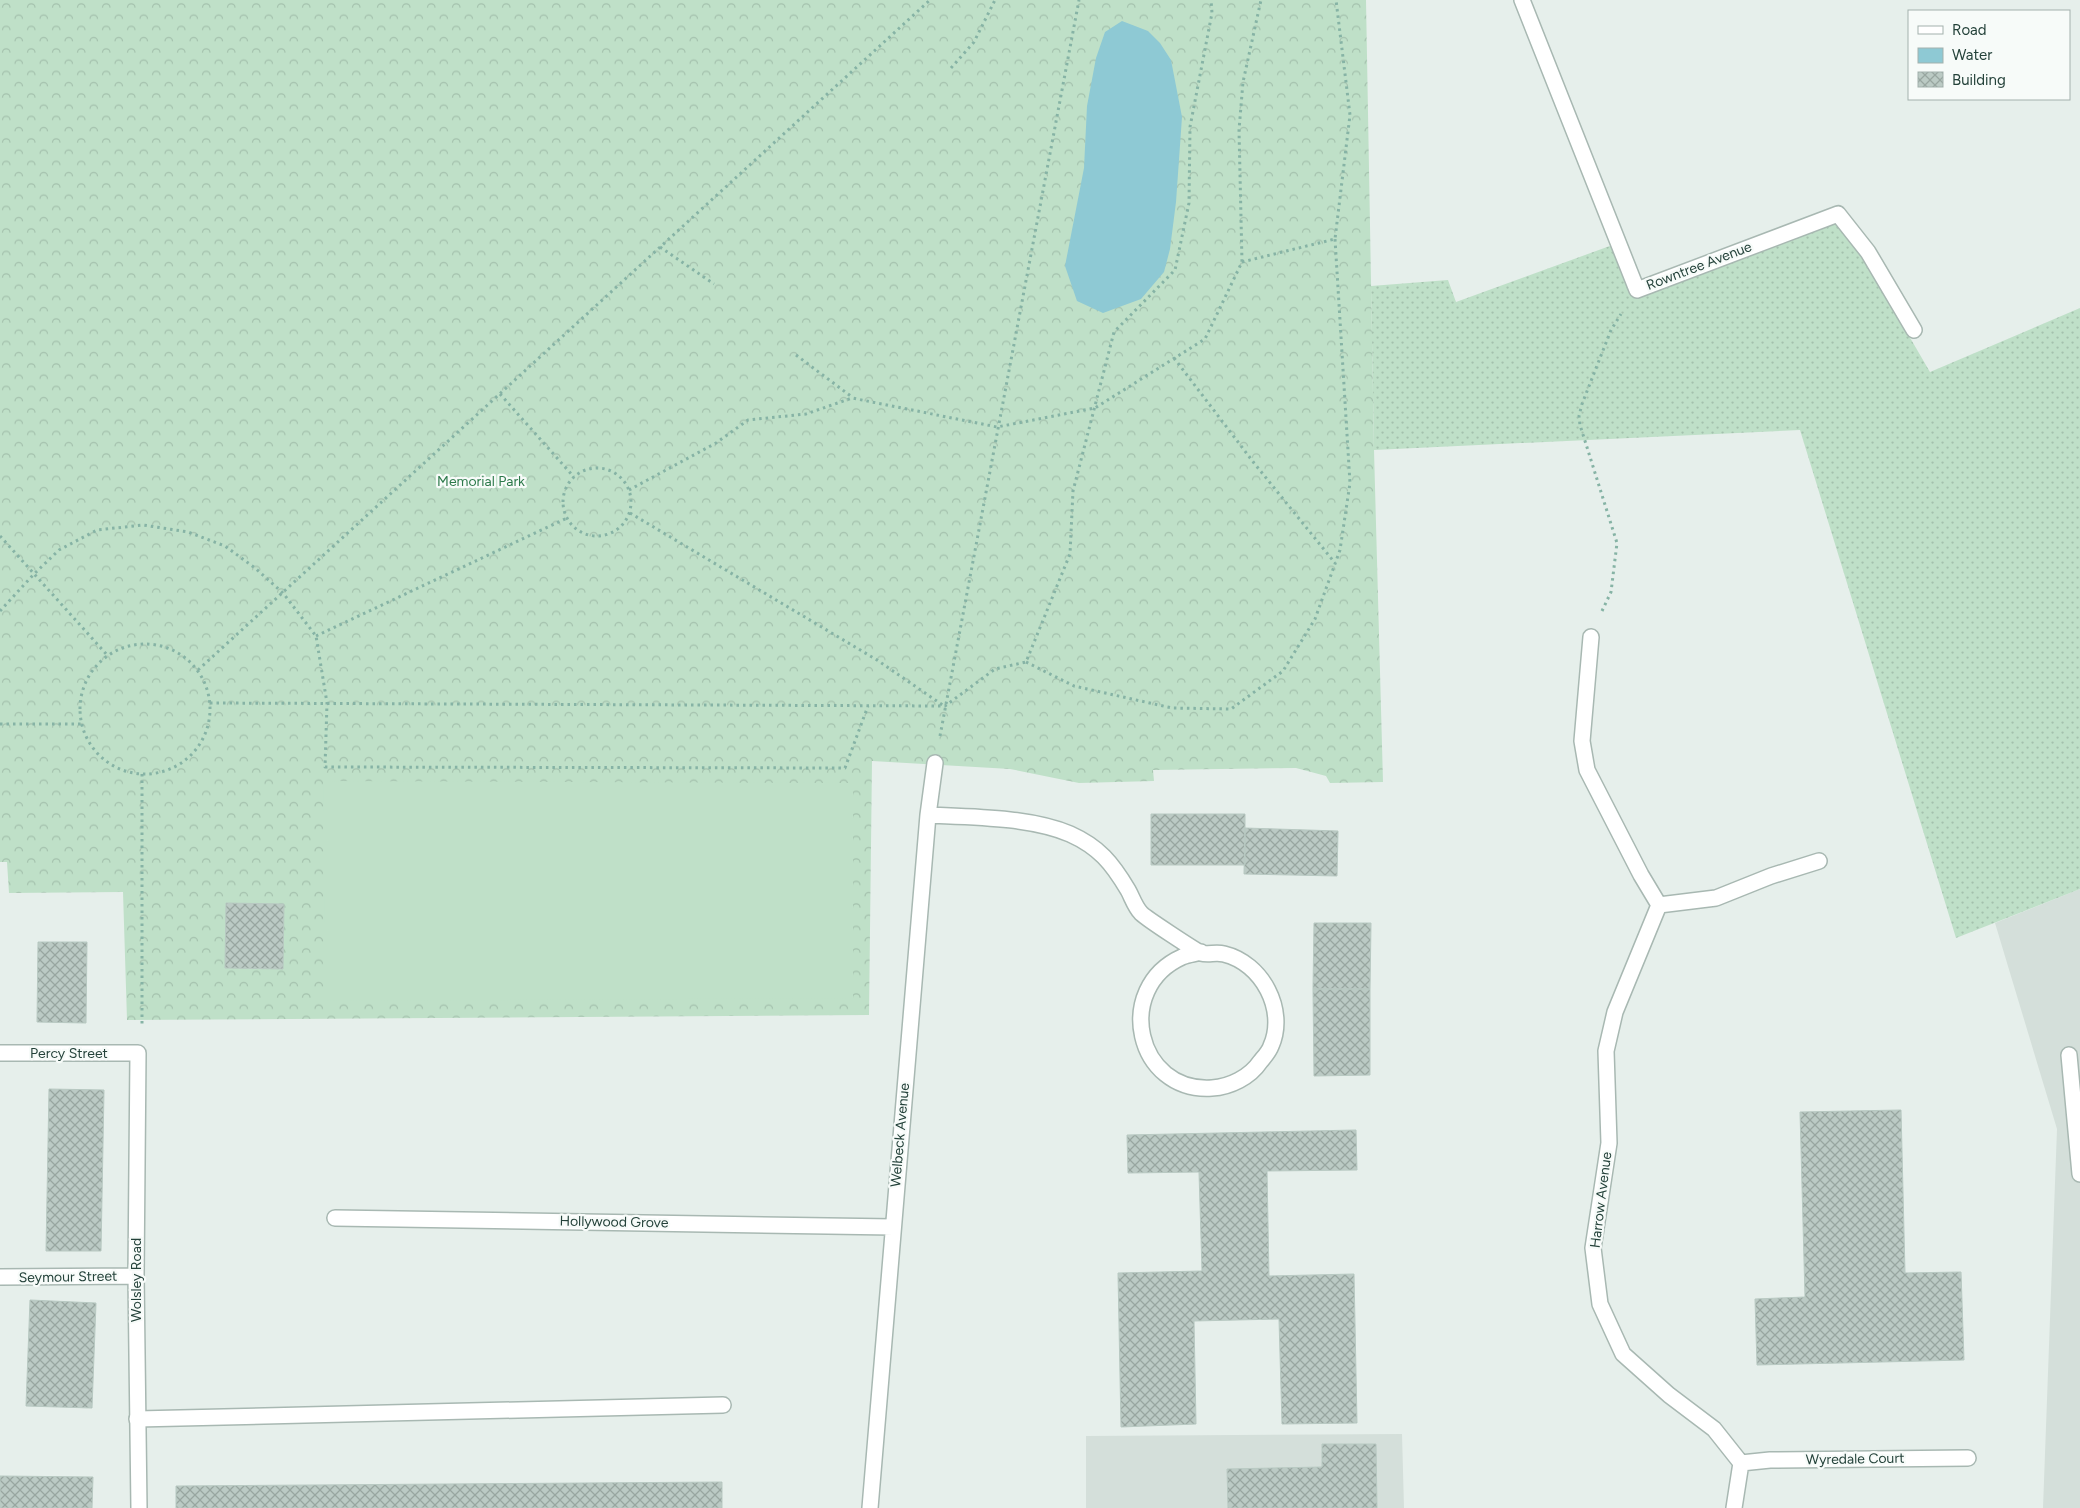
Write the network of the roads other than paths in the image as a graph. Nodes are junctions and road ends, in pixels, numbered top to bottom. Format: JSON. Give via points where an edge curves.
{"nodes":[{"id":1,"x":1522,"y":0,"type":"edge"},
{"id":2,"x":1914,"y":330,"type":"dead end"},
{"id":3,"x":1592,"y":637,"type":"road end"},
{"id":4,"x":936,"y":764,"type":"road end"},
{"id":5,"x":928,"y":815,"type":"junction"},
{"id":6,"x":1819,"y":861,"type":"dead end"},
{"id":7,"x":1659,"y":905,"type":"junction"},
{"id":8,"x":1200,"y":952,"type":"junction"},
{"id":9,"x":0,"y":1053,"type":"edge"},
{"id":10,"x":138,"y":1053,"type":"joint"},
{"id":11,"x":2069,"y":1055,"type":"dead end"},
{"id":12,"x":2080,"y":1174,"type":"edge"},
{"id":13,"x":335,"y":1218,"type":"dead end"},
{"id":14,"x":893,"y":1226,"type":"junction"},
{"id":15,"x":136,"y":1276,"type":"junction"},
{"id":16,"x":0,"y":1277,"type":"edge"},
{"id":17,"x":722,"y":1405,"type":"dead end"},
{"id":18,"x":137,"y":1420,"type":"junction"},
{"id":19,"x":1968,"y":1458,"type":"dead end"},
{"id":20,"x":1741,"y":1463,"type":"junction"},
{"id":21,"x":139,"y":1508,"type":"edge"},
{"id":22,"x":870,"y":1508,"type":"edge"},
{"id":23,"x":1734,"y":1508,"type":"edge"}],
"edges":[{"from":1,"to":2,"type":"street","name":"Rowntree Avenue","via":[[1637,290],[1838,214],[1868,252]]},
{"from":3,"to":7,"type":"street","via":[[1582,741],[1587,770]]},
{"from":4,"to":5,"type":"street","name":"Welbeck Avenue"},
{"from":5,"to":8,"type":"street","via":[[983,817],[1037,825],[1068,834],[1095,847],[1114,866],[1141,914]]},
{"from":5,"to":14,"type":"street","name":"Welbeck Avenue"},
{"from":6,"to":7,"type":"street","via":[[1716,898]]},
{"from":7,"to":20,"type":"street","name":"Harrow Avenue","via":[[1615,1012],[1606,1051],[1609,1143],[1594,1248],[1600,1304],[1623,1354],[1714,1429]]},
{"from":8,"to":8,"type":"street","via":[[1224,954],[1246,964],[1263,980],[1273,1000],[1276,1023],[1271,1046],[1256,1068],[1237,1082],[1212,1088],[1189,1086],[1167,1076],[1149,1056],[1140,1034],[1140,1010],[1148,987],[1163,969],[1183,956]]},
{"from":9,"to":10,"type":"street","name":"Percy Street"},
{"from":10,"to":15,"type":"street","name":"Wolsley Road"},
{"from":11,"to":12,"type":"street"},
{"from":13,"to":14,"type":"street","name":"Hollywood Grove"},
{"from":14,"to":22,"type":"street","name":"Welbeck Avenue"},
{"from":15,"to":16,"type":"street","name":"Seymour Street"},
{"from":15,"to":18,"type":"street","name":"Wolsley Road"},
{"from":17,"to":18,"type":"street"},
{"from":18,"to":21,"type":"street","name":"Wolsley Road"},
{"from":19,"to":20,"type":"street","name":"Wyredale Court"},
{"from":20,"to":23,"type":"street"}]}
